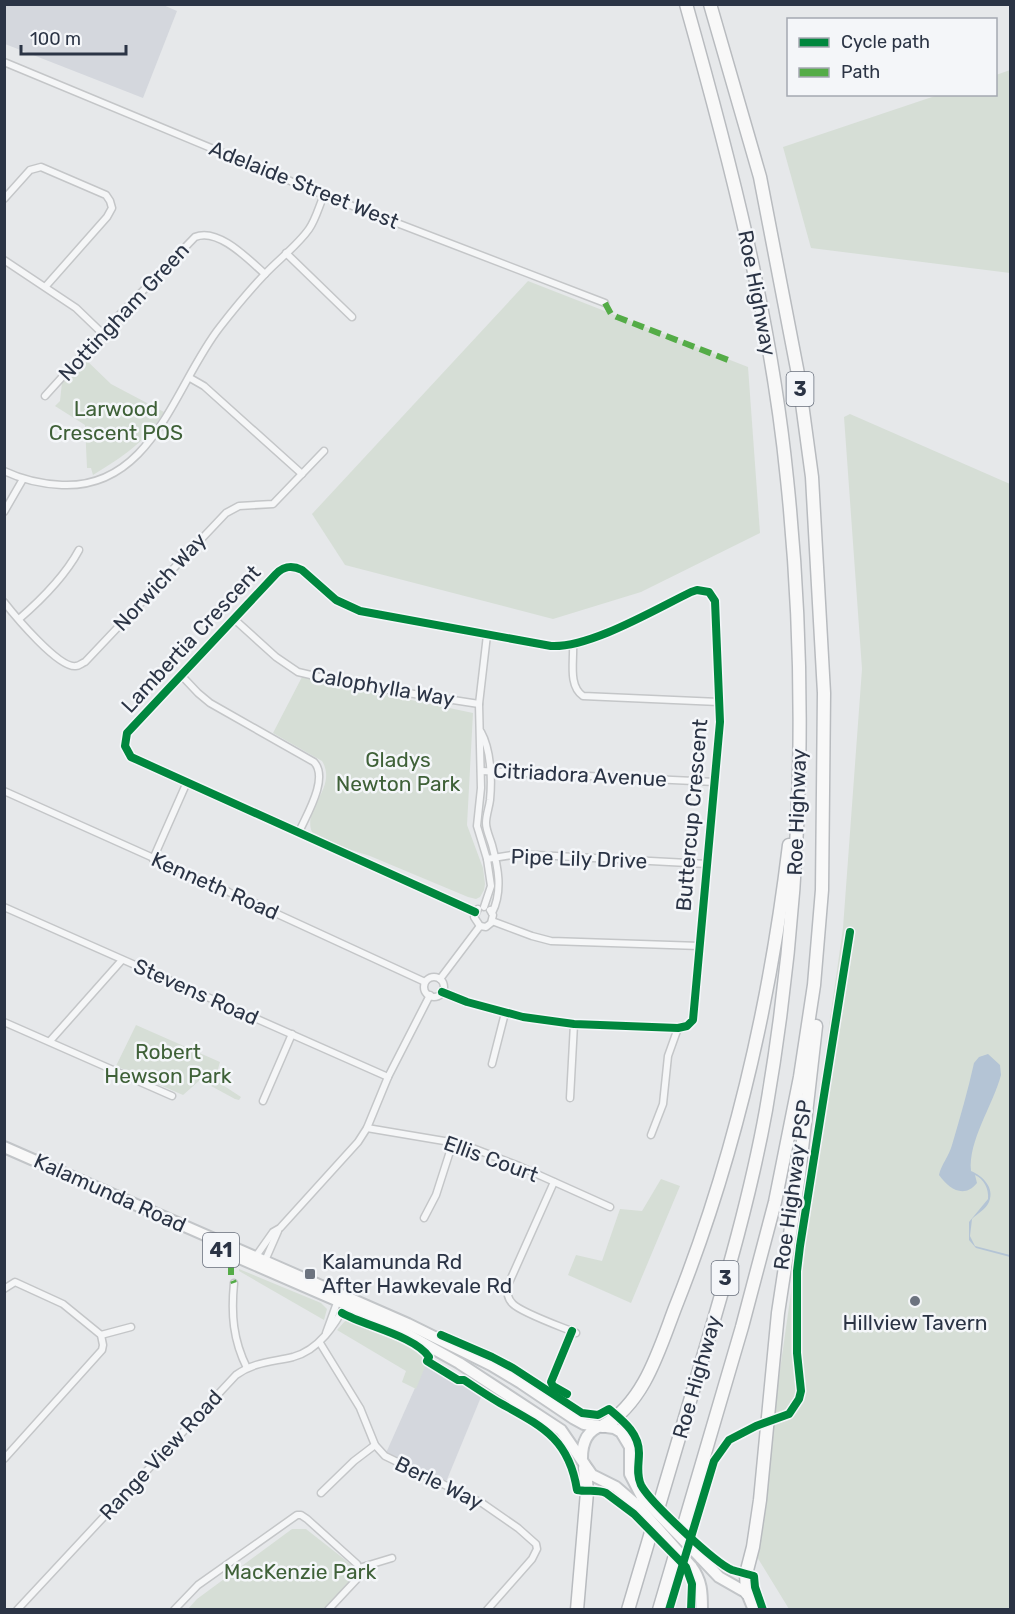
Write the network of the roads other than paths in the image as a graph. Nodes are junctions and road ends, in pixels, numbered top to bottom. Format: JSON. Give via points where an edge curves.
{"nodes":[{"id":1,"x":686,"y":4,"type":"edge"},
{"id":2,"x":710,"y":4,"type":"edge"},
{"id":3,"x":4,"y":62,"type":"edge"},
{"id":4,"x":324,"y":195,"type":"junction"},
{"id":5,"x":4,"y":199,"type":"edge"},
{"id":6,"x":286,"y":253,"type":"junction"},
{"id":7,"x":4,"y":260,"type":"edge"},
{"id":8,"x":265,"y":274,"type":"junction"},
{"id":9,"x":46,"y":286,"type":"junction"},
{"id":10,"x":605,"y":303,"type":"dead end"},
{"id":11,"x":352,"y":317,"type":"dead end"},
{"id":12,"x":102,"y":333,"type":"junction"},
{"id":13,"x":190,"y":378,"type":"junction"},
{"id":14,"x":45,"y":396,"type":"dead end"},
{"id":15,"x":324,"y":451,"type":"dead end"},
{"id":16,"x":4,"y":471,"type":"edge"},
{"id":17,"x":302,"y":474,"type":"junction"},
{"id":18,"x":23,"y":479,"type":"junction"},
{"id":19,"x":4,"y":512,"type":"edge"},
{"id":20,"x":79,"y":550,"type":"dead end"},
{"id":21,"x":795,"y":594,"type":"junction"},
{"id":22,"x":4,"y":602,"type":"edge"},
{"id":23,"x":234,"y":619,"type":"junction"},
{"id":24,"x":19,"y":620,"type":"junction"},
{"id":25,"x":488,"y":634,"type":"junction"},
{"id":26,"x":573,"y":645,"type":"junction"},
{"id":27,"x":181,"y":675,"type":"junction"},
{"id":28,"x":718,"y":702,"type":"junction"},
{"id":29,"x":479,"y":704,"type":"junction"},
{"id":30,"x":481,"y":731,"type":"junction"},
{"id":31,"x":490,"y":770,"type":"junction"},
{"id":32,"x":481,"y":771,"type":"junction"},
{"id":33,"x":188,"y":782,"type":"junction"},
{"id":34,"x":715,"y":782,"type":"junction"},
{"id":35,"x":4,"y":791,"type":"edge"},
{"id":36,"x":299,"y":832,"type":"junction"},
{"id":37,"x":495,"y":857,"type":"junction"},
{"id":38,"x":153,"y":859,"type":"junction"},
{"id":39,"x":487,"y":859,"type":"junction"},
{"id":40,"x":707,"y":864,"type":"junction"},
{"id":41,"x":822,"y":890,"type":"junction"},
{"id":42,"x":4,"y":907,"type":"edge"},
{"id":43,"x":484,"y":908,"type":"junction"},
{"id":44,"x":475,"y":912,"type":"junction"},
{"id":45,"x":492,"y":913,"type":"junction"},
{"id":46,"x":492,"y":921,"type":"junction"},
{"id":47,"x":480,"y":926,"type":"junction"},
{"id":48,"x":700,"y":946,"type":"junction"},
{"id":49,"x":122,"y":960,"type":"junction"},
{"id":50,"x":440,"y":979,"type":"junction"},
{"id":51,"x":426,"y":981,"type":"junction"},
{"id":52,"x":442,"y":992,"type":"junction"},
{"id":53,"x":430,"y":995,"type":"junction"},
{"id":54,"x":505,"y":1013,"type":"junction"},
{"id":55,"x":4,"y":1022,"type":"edge"},
{"id":56,"x":574,"y":1024,"type":"junction"},
{"id":57,"x":678,"y":1028,"type":"junction"},
{"id":58,"x":292,"y":1034,"type":"junction"},
{"id":59,"x":50,"y":1041,"type":"junction"},
{"id":60,"x":492,"y":1064,"type":"dead end"},
{"id":61,"x":388,"y":1077,"type":"junction"},
{"id":62,"x":172,"y":1096,"type":"dead end"},
{"id":63,"x":570,"y":1098,"type":"dead end"},
{"id":64,"x":263,"y":1101,"type":"dead end"},
{"id":65,"x":367,"y":1128,"type":"junction"},
{"id":66,"x":651,"y":1135,"type":"dead end"},
{"id":67,"x":453,"y":1142,"type":"junction"},
{"id":68,"x":4,"y":1147,"type":"edge"},
{"id":69,"x":4,"y":1154,"type":"edge"},
{"id":70,"x":554,"y":1182,"type":"junction"},
{"id":71,"x":610,"y":1207,"type":"dead end"},
{"id":72,"x":423,"y":1218,"type":"dead end"},
{"id":73,"x":280,"y":1228,"type":"junction"},
{"id":74,"x":258,"y":1262,"type":"junction"},
{"id":75,"x":234,"y":1283,"type":"dead end"},
{"id":76,"x":4,"y":1289,"type":"edge"},
{"id":77,"x":343,"y":1300,"type":"junction"},
{"id":78,"x":131,"y":1327,"type":"dead end"},
{"id":79,"x":576,"y":1333,"type":"dead end"},
{"id":80,"x":101,"y":1335,"type":"junction"},
{"id":81,"x":320,"y":1343,"type":"junction"},
{"id":82,"x":246,"y":1368,"type":"junction"},
{"id":83,"x":603,"y":1426,"type":"junction"},
{"id":84,"x":375,"y":1445,"type":"junction"},
{"id":85,"x":4,"y":1459,"type":"edge"},
{"id":86,"x":584,"y":1463,"type":"junction"},
{"id":87,"x":321,"y":1493,"type":"dead end"},
{"id":88,"x":639,"y":1501,"type":"junction"},
{"id":89,"x":392,"y":1558,"type":"dead end"},
{"id":90,"x":359,"y":1568,"type":"junction"},
{"id":91,"x":747,"y":1593,"type":"junction"},
{"id":92,"x":17,"y":1610,"type":"edge"},
{"id":93,"x":174,"y":1610,"type":"edge"},
{"id":94,"x":328,"y":1610,"type":"edge"},
{"id":95,"x":487,"y":1610,"type":"edge"},
{"id":96,"x":577,"y":1610,"type":"edge"},
{"id":97,"x":628,"y":1610,"type":"edge"},
{"id":98,"x":659,"y":1610,"type":"edge"},
{"id":99,"x":702,"y":1610,"type":"edge"},
{"id":100,"x":754,"y":1610,"type":"edge"}],
"edges":[{"from":1,"to":21,"type":"highway","name":"Roe Highway","number":"3","via":[[755,273],[787,478]]},
{"from":2,"to":41,"type":"highway","name":"Roe Highway","number":"3","via":[[760,177],[798,374],[812,477],[824,693]]},
{"from":3,"to":4,"type":"street","name":"Adelaide Street West"},
{"from":4,"to":6,"type":"street","via":[[310,228]]},
{"from":4,"to":10,"type":"street","name":"Adelaide Street West"},
{"from":5,"to":9,"type":"street","via":[[30,170],[41,167],[106,195],[111,201],[107,218]]},
{"from":6,"to":8,"type":"street"},
{"from":6,"to":11,"type":"street"},
{"from":7,"to":9,"type":"street"},
{"from":8,"to":12,"type":"street","name":"Nottingham Green","via":[[240,249],[199,235]]},
{"from":8,"to":13,"type":"street","via":[[219,329]]},
{"from":9,"to":12,"type":"street"},
{"from":12,"to":14,"type":"street","name":"Nottingham Green"},
{"from":13,"to":17,"type":"street","via":[[204,386]]},
{"from":13,"to":18,"type":"street","via":[[152,439],[128,463],[99,480],[73,486]]},
{"from":15,"to":17,"type":"street","name":"Norwich Way"},
{"from":16,"to":18,"type":"street"},
{"from":17,"to":24,"type":"street","name":"Norwich Way","via":[[273,504],[239,506],[226,513],[85,662],[68,665],[35,639]]},
{"from":18,"to":19,"type":"street"},
{"from":20,"to":24,"type":"street","via":[[73,562]]},
{"from":21,"to":83,"type":"highway","via":[[795,748],[790,831],[774,955],[749,1072],[709,1213],[663,1338],[639,1390],[614,1420]]},
{"from":21,"to":97,"type":"highway","name":"Roe Highway","number":"3","via":[[800,747],[797,838],[785,977],[765,1113],[728,1270]]},
{"from":22,"to":24,"type":"street","name":"Norwich Way"},
{"from":23,"to":25,"type":"street","name":"Lambertia Crescent","via":[[281,569],[290,567],[302,570],[336,600],[360,611]]},
{"from":23,"to":27,"type":"street","name":"Lambertia Crescent"},
{"from":23,"to":29,"type":"street","name":"Calophylla Way","via":[[298,672]]},
{"from":25,"to":26,"type":"street","name":"Buttercup Crescent","via":[[551,646]]},
{"from":25,"to":29,"type":"street"},
{"from":26,"to":28,"type":"street","via":[[574,684],[583,696]]},
{"from":26,"to":28,"type":"street","name":"Buttercup Crescent","via":[[691,592],[709,592],[716,601]]},
{"from":27,"to":33,"type":"street","name":"Lambertia Crescent","via":[[127,733],[125,746],[131,757]]},
{"from":27,"to":36,"type":"street","via":[[210,703],[318,766],[319,785]]},
{"from":28,"to":34,"type":"street","name":"Buttercup Crescent"},
{"from":29,"to":30,"type":"street"},
{"from":30,"to":31,"type":"street"},
{"from":30,"to":32,"type":"street"},
{"from":31,"to":32,"type":"street","name":"Citriadora Avenue"},
{"from":31,"to":34,"type":"street","name":"Citriadora Avenue"},
{"from":31,"to":37,"type":"street","via":[[486,826]]},
{"from":32,"to":39,"type":"street","via":[[477,826]]},
{"from":33,"to":36,"type":"street","name":"Lambertia Crescent"},
{"from":33,"to":38,"type":"street"},
{"from":34,"to":40,"type":"street","name":"Buttercup Crescent"},
{"from":35,"to":38,"type":"street","name":"Kenneth Road"},
{"from":36,"to":44,"type":"street","name":"Lambertia Crescent"},
{"from":37,"to":39,"type":"street","name":"Pipe Lily Drive"},
{"from":37,"to":40,"type":"street","name":"Pipe Lily Drive","via":[[537,855]]},
{"from":37,"to":45,"type":"street","via":[[498,898]]},
{"from":38,"to":51,"type":"street","name":"Kenneth Road"},
{"from":39,"to":43,"type":"street","via":[[491,886]]},
{"from":40,"to":48,"type":"street","name":"Buttercup Crescent"},
{"from":41,"to":91,"type":"highway","via":[[818,1004],[808,1108],[778,1313],[760,1500],[746,1574]]},
{"from":41,"to":98,"type":"highway","name":"Roe Highway","number":"3","via":[[814,985],[775,1202]]},
{"from":42,"to":49,"type":"street","name":"Stevens Road"},
{"from":43,"to":44,"type":"street"},
{"from":43,"to":45,"type":"street"},
{"from":44,"to":47,"type":"street","via":[[474,920]]},
{"from":45,"to":46,"type":"street"},
{"from":46,"to":47,"type":"street","via":[[488,926]]},
{"from":46,"to":48,"type":"street","via":[[551,941]]},
{"from":47,"to":50,"type":"street"},
{"from":48,"to":57,"type":"street","name":"Buttercup Crescent","via":[[694,1017],[687,1026]]},
{"from":49,"to":58,"type":"street","name":"Stevens Road"},
{"from":49,"to":59,"type":"street"},
{"from":50,"to":51,"type":"street","via":[[432,977]]},
{"from":50,"to":52,"type":"street","via":[[444,985]]},
{"from":51,"to":53,"type":"street","via":[[424,989]]},
{"from":52,"to":53,"type":"street"},
{"from":52,"to":54,"type":"street"},
{"from":53,"to":61,"type":"street"},
{"from":54,"to":56,"type":"street"},
{"from":54,"to":60,"type":"street"},
{"from":55,"to":59,"type":"street"},
{"from":56,"to":57,"type":"street"},
{"from":56,"to":63,"type":"street"},
{"from":57,"to":66,"type":"street","via":[[669,1056],[663,1104]]},
{"from":58,"to":61,"type":"street","name":"Stevens Road"},
{"from":58,"to":64,"type":"street"},
{"from":59,"to":62,"type":"street"},
{"from":61,"to":65,"type":"street"},
{"from":65,"to":67,"type":"street","name":"Ellis Court"},
{"from":65,"to":73,"type":"street"},
{"from":67,"to":70,"type":"street","name":"Ellis Court"},
{"from":67,"to":72,"type":"street","via":[[436,1195]]},
{"from":68,"to":74,"type":"main road","name":"Kalamunda Road","number":"41"},
{"from":69,"to":74,"type":"main road","name":"Kalamunda Road","number":"41"},
{"from":70,"to":71,"type":"street","name":"Ellis Court"},
{"from":70,"to":79,"type":"street","via":[[507,1293],[516,1307]]},
{"from":73,"to":74,"type":"street"},
{"from":73,"to":74,"type":"street","via":[[273,1232]]},
{"from":74,"to":77,"type":"main road","name":"Kalamunda Road","number":"41"},
{"from":75,"to":82,"type":"street","via":[[232,1321]]},
{"from":76,"to":80,"type":"street","via":[[19,1283],[63,1304]]},
{"from":77,"to":81,"type":"street","via":[[335,1324]]},
{"from":77,"to":83,"type":"main road","name":"Kalamunda Road","number":"41","via":[[408,1324],[491,1365],[584,1424]]},
{"from":77,"to":86,"type":"main road","name":"Kalamunda Road","number":"41","via":[[459,1363],[561,1430]]},
{"from":78,"to":80,"type":"street"},
{"from":80,"to":85,"type":"street","via":[[102,1350]]},
{"from":81,"to":82,"type":"street","name":"Range View Road","via":[[295,1356]]},
{"from":81,"to":84,"type":"street","name":"Berle Way","via":[[360,1408]]},
{"from":82,"to":92,"type":"street","name":"Range View Road"},
{"from":83,"to":86,"type":"main road","via":[[584,1440]]},
{"from":83,"to":88,"type":"main road","name":"Kalamunda Road","number":"41","via":[[614,1428],[630,1447],[630,1474]]},
{"from":84,"to":87,"type":"street"},
{"from":84,"to":95,"type":"street","name":"Berle Way","via":[[391,1460],[482,1503],[536,1544],[532,1559]]},
{"from":86,"to":88,"type":"main road","name":"Kalamunda Road","number":"41","via":[[592,1475]]},
{"from":86,"to":96,"type":"highway","via":[[587,1492]]},
{"from":88,"to":91,"type":"main road","name":"Kalamunda Road","number":"41","bridge":true,"via":[[719,1577]]},
{"from":88,"to":99,"type":"main road","name":"Kalamunda Road","number":"41","bridge":true,"via":[[698,1576]]},
{"from":89,"to":90,"type":"street"},
{"from":90,"to":93,"type":"street","via":[[307,1519],[297,1515],[198,1585]]},
{"from":90,"to":94,"type":"street","via":[[357,1579]]},
{"from":91,"to":100,"type":"main road"}]}
